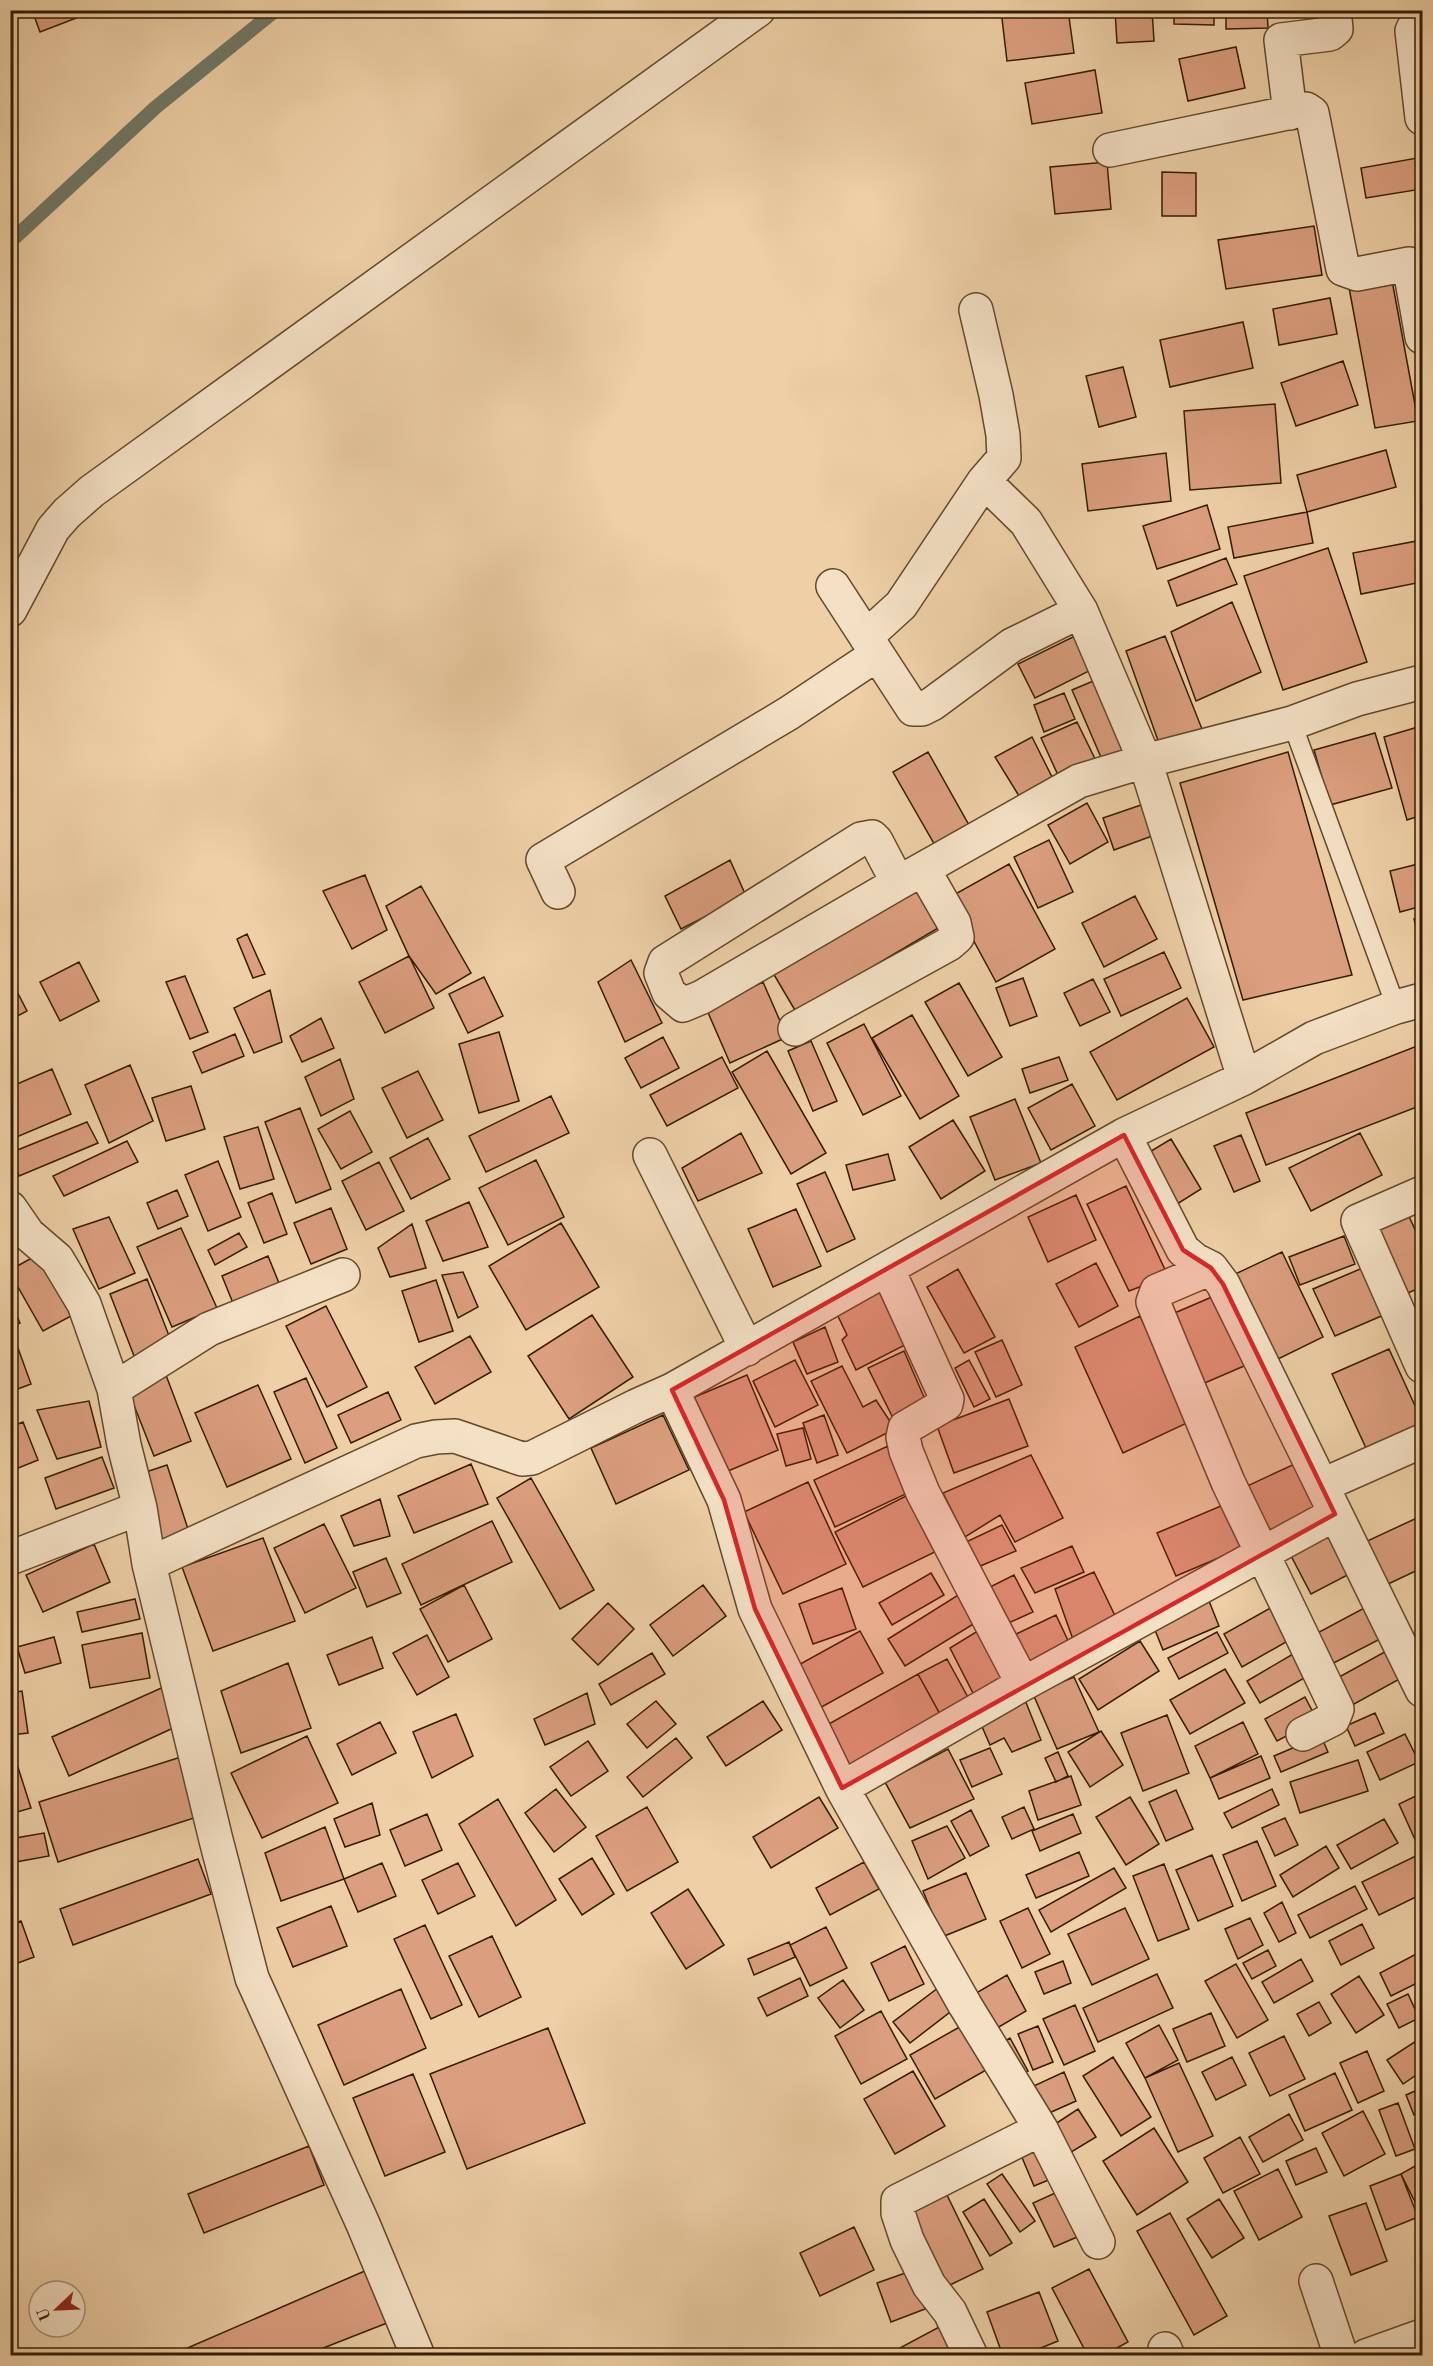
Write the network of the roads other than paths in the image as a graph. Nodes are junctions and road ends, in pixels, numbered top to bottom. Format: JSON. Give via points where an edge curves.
{"nodes":[{"id":1,"x":758,"y":10,"type":"edge"},
{"id":2,"x":1334,"y":10,"type":"edge"},
{"id":3,"x":1422,"y":26,"type":"edge"},
{"id":4,"x":1290,"y":112,"type":"junction"},
{"id":5,"x":1422,"y":118,"type":"edge"},
{"id":6,"x":1110,"y":150,"type":"dead end"},
{"id":7,"x":976,"y":310,"type":"dead end"},
{"id":8,"x":1422,"y":337,"type":"edge"},
{"id":9,"x":984,"y":481,"type":"junction"},
{"id":10,"x":833,"y":586,"type":"dead end"},
{"id":11,"x":10,"y":610,"type":"edge"},
{"id":12,"x":1081,"y":610,"type":"junction"},
{"id":13,"x":871,"y":646,"type":"junction"},
{"id":14,"x":1422,"y":682,"type":"edge"},
{"id":15,"x":1292,"y":723,"type":"junction"},
{"id":16,"x":1145,"y":761,"type":"junction"},
{"id":17,"x":910,"y":876,"type":"junction"},
{"id":18,"x":558,"y":892,"type":"dead end"},
{"id":19,"x":1409,"y":1004,"type":"edge"},
{"id":20,"x":795,"y":1029,"type":"dead end"},
{"id":21,"x":1244,"y":1078,"type":"junction"},
{"id":22,"x":1124,"y":1136,"type":"junction"},
{"id":23,"x":650,"y":1155,"type":"dead end"},
{"id":24,"x":1422,"y":1193,"type":"edge"},
{"id":25,"x":10,"y":1208,"type":"edge"},
{"id":26,"x":1211,"y":1268,"type":"junction"},
{"id":27,"x":888,"y":1270,"type":"junction"},
{"id":28,"x":343,"y":1275,"type":"dead end"},
{"id":29,"x":747,"y":1349,"type":"junction"},
{"id":30,"x":1422,"y":1366,"type":"edge"},
{"id":31,"x":114,"y":1389,"type":"junction"},
{"id":32,"x":672,"y":1390,"type":"junction"},
{"id":33,"x":1422,"y":1441,"type":"edge"},
{"id":34,"x":1329,"y":1499,"type":"junction"},
{"id":35,"x":140,"y":1508,"type":"junction"},
{"id":36,"x":1261,"y":1554,"type":"junction"},
{"id":37,"x":10,"y":1558,"type":"edge"},
{"id":38,"x":149,"y":1564,"type":"junction"},
{"id":39,"x":1023,"y":1684,"type":"junction"},
{"id":40,"x":1422,"y":1690,"type":"edge"},
{"id":41,"x":1303,"y":1734,"type":"dead end"},
{"id":42,"x":842,"y":1788,"type":"junction"},
{"id":43,"x":1041,"y":2129,"type":"junction"},
{"id":44,"x":1098,"y":2242,"type":"dead end"},
{"id":45,"x":1316,"y":2281,"type":"dead end"},
{"id":46,"x":1422,"y":2336,"type":"edge"},
{"id":47,"x":418,"y":2355,"type":"edge"},
{"id":48,"x":971,"y":2355,"type":"edge"},
{"id":49,"x":1341,"y":2355,"type":"edge"},
{"id":50,"x":1366,"y":2355,"type":"edge"}],
"edges":[{"from":1,"to":11,"type":"street","via":[[92,491],[53,529]]},
{"from":2,"to":4,"type":"street","via":[[1336,29],[1330,34],[1281,39]]},
{"from":3,"to":5,"type":"street","via":[[1412,31]]},
{"from":4,"to":6,"type":"street"},
{"from":4,"to":8,"type":"street","via":[[1306,109],[1312,113],[1343,269],[1357,274],[1409,264]]},
{"from":7,"to":9,"type":"street","via":[[1003,435],[1004,458]]},
{"from":9,"to":12,"type":"street","via":[[1026,522]]},
{"from":9,"to":13,"type":"street"},
{"from":10,"to":13,"type":"street"},
{"from":12,"to":13,"type":"street","via":[[1012,645],[922,709],[913,709]]},
{"from":12,"to":16,"type":"street"},
{"from":13,"to":18,"type":"street","via":[[789,712],[543,860]]},
{"from":14,"to":15,"type":"street","via":[[1357,699]]},
{"from":15,"to":16,"type":"street"},
{"from":15,"to":19,"type":"lane"},
{"from":16,"to":17,"type":"street","via":[[1079,782]]},
{"from":16,"to":21,"type":"street"},
{"from":17,"to":17,"type":"street","via":[[702,997],[683,1005],[669,993],[662,973],[665,962],[861,839],[872,837]]},
{"from":17,"to":20,"type":"street","via":[[954,923],[957,937]]},
{"from":19,"to":21,"type":"street","via":[[1314,1038]]},
{"from":21,"to":22,"type":"street"},
{"from":22,"to":26,"type":"street","via":[[1183,1250]]},
{"from":22,"to":27,"type":"street"},
{"from":23,"to":29,"type":"street"},
{"from":24,"to":30,"type":"street","via":[[1358,1221]]},
{"from":25,"to":31,"type":"street","via":[[28,1234],[57,1259],[84,1304]]},
{"from":26,"to":34,"type":"street","via":[[1223,1284]]},
{"from":26,"to":36,"type":"street","via":[[1157,1291],[1153,1302]]},
{"from":27,"to":29,"type":"street"},
{"from":27,"to":39,"type":"street","via":[[946,1400],[946,1404],[905,1428],[906,1452],[923,1494]]},
{"from":28,"to":31,"type":"street","via":[[209,1329]]},
{"from":29,"to":32,"type":"street"},
{"from":31,"to":35,"type":"street"},
{"from":32,"to":38,"type":"street","via":[[522,1460],[455,1436],[416,1441]]},
{"from":32,"to":42,"type":"street","via":[[724,1500],[755,1609]]},
{"from":33,"to":34,"type":"street"},
{"from":34,"to":36,"type":"street"},
{"from":34,"to":40,"type":"street"},
{"from":35,"to":37,"type":"street"},
{"from":35,"to":38,"type":"street"},
{"from":36,"to":39,"type":"street"},
{"from":36,"to":41,"type":"street","via":[[1337,1709],[1333,1719]]},
{"from":38,"to":47,"type":"street","via":[[252,1978]]},
{"from":39,"to":42,"type":"street"},
{"from":42,"to":43,"type":"street","via":[[965,2005]]},
{"from":43,"to":44,"type":"street"},
{"from":43,"to":48,"type":"street","via":[[898,2201],[907,2240]]},
{"from":45,"to":49,"type":"street"},
{"from":46,"to":50,"type":"street"}]}
